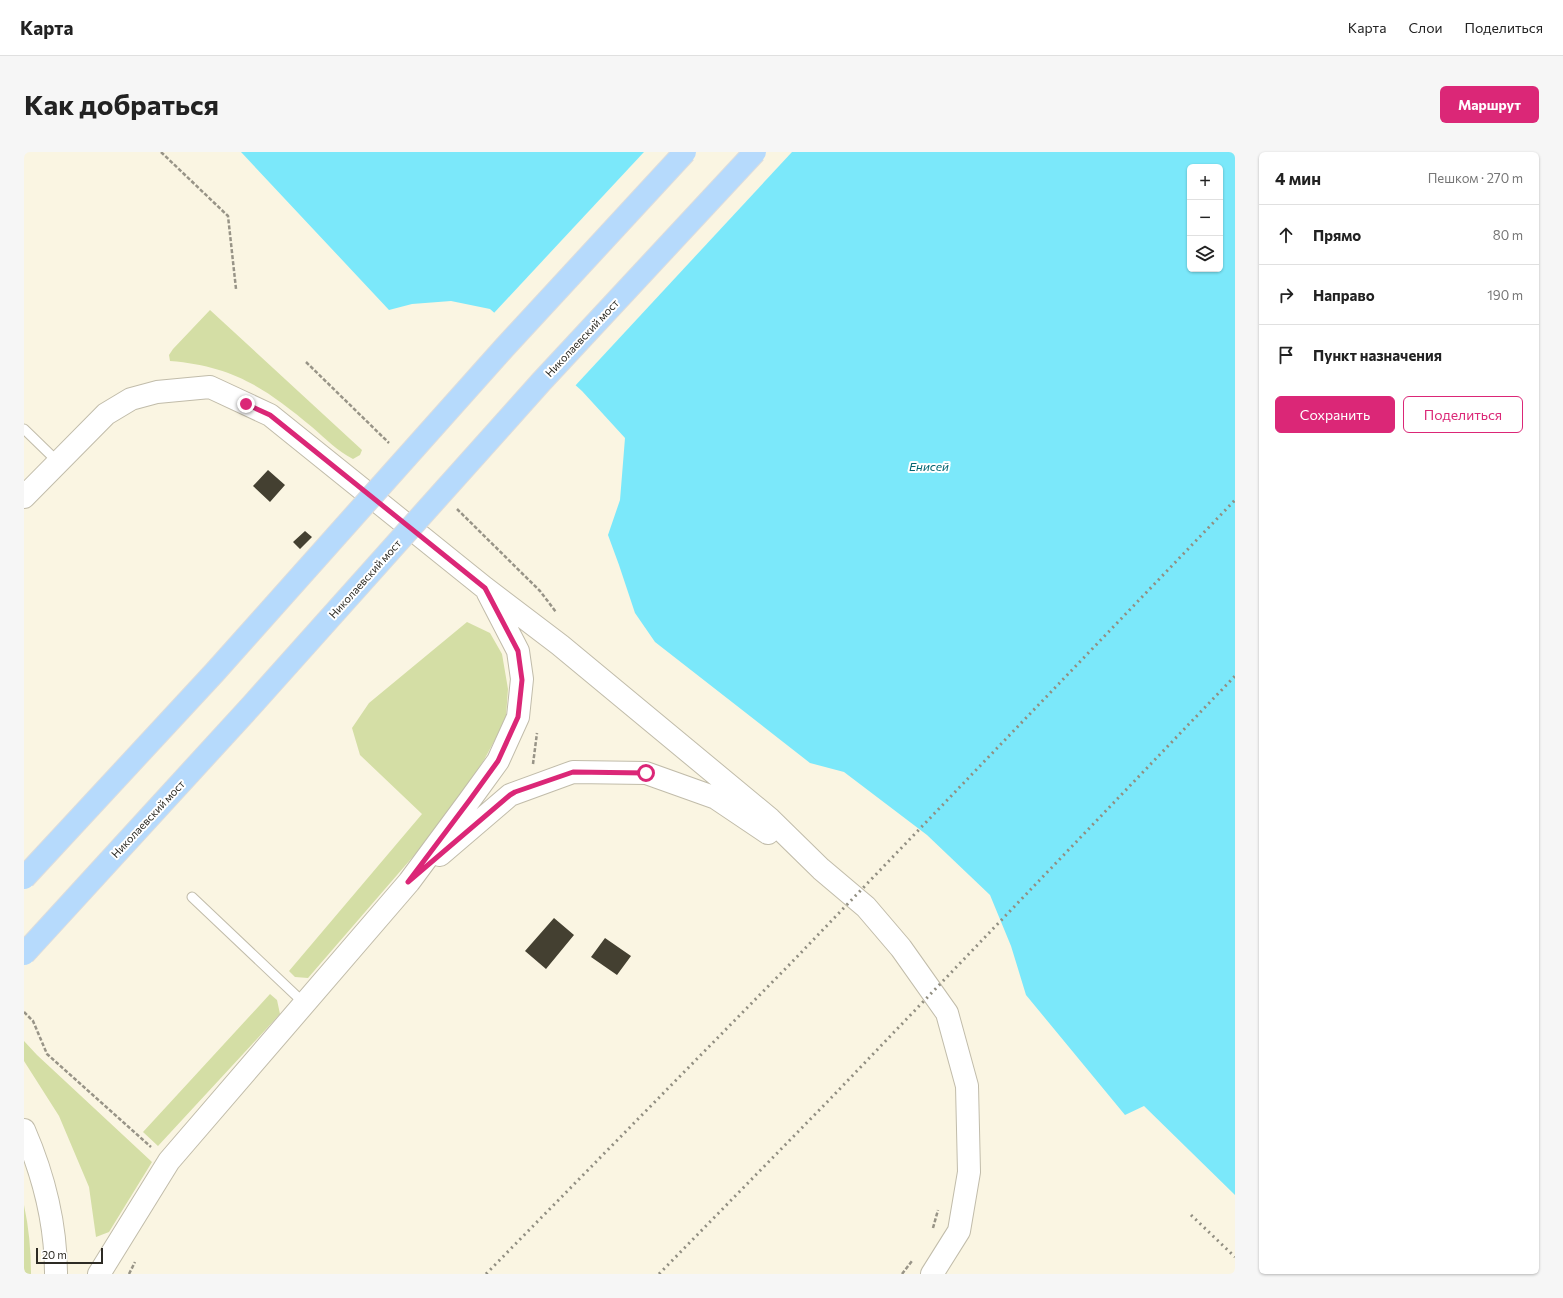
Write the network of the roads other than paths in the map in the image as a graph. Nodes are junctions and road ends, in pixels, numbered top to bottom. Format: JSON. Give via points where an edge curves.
{"nodes":[{"id":1,"x":685,"y":152,"type":"edge"},
{"id":2,"x":755,"y":152,"type":"edge"},
{"id":3,"x":24,"y":429,"type":"edge"},
{"id":4,"x":58,"y":462,"type":"junction"},
{"id":5,"x":24,"y":497,"type":"edge"},
{"id":6,"x":485,"y":588,"type":"junction"},
{"id":7,"x":821,"y":869,"type":"junction"},
{"id":8,"x":24,"y":878,"type":"edge"},
{"id":9,"x":408,"y":882,"type":"junction"},
{"id":10,"x":192,"y":897,"type":"dead end"},
{"id":11,"x":24,"y":954,"type":"edge"},
{"id":12,"x":305,"y":1004,"type":"junction"},
{"id":13,"x":24,"y":1130,"type":"edge"},
{"id":14,"x":56,"y":1274,"type":"edge"},
{"id":15,"x":99,"y":1274,"type":"edge"},
{"id":16,"x":932,"y":1274,"type":"edge"}],
"edges":[{"from":1,"to":8,"type":"main road","bridge":true,"via":[[504,348],[214,673]]},
{"from":2,"to":11,"type":"main road","name":"Николаевский мост","bridge":true,"via":[[541,382],[252,705]]},
{"from":3,"to":4,"type":"lane"},
{"from":4,"to":5,"type":"main road"},
{"from":4,"to":6,"type":"main road","via":[[106,414],[131,399],[157,392],[210,387],[270,415]]},
{"from":6,"to":7,"type":"main road","via":[[560,645],[770,818]]},
{"from":6,"to":9,"type":"main road","via":[[518,651],[522,680],[518,717],[498,761]]},
{"from":7,"to":9,"type":"main road","via":[[716,798],[646,773],[573,772],[510,795]]},
{"from":7,"to":16,"type":"main road","via":[[866,907],[896,942],[946,1013],[968,1086],[969,1172],[959,1231]]},
{"from":9,"to":12,"type":"main road"},
{"from":10,"to":12,"type":"lane"},
{"from":12,"to":15,"type":"main road","via":[[169,1161]]},
{"from":13,"to":14,"type":"main road","via":[[46,1188]]}]}
